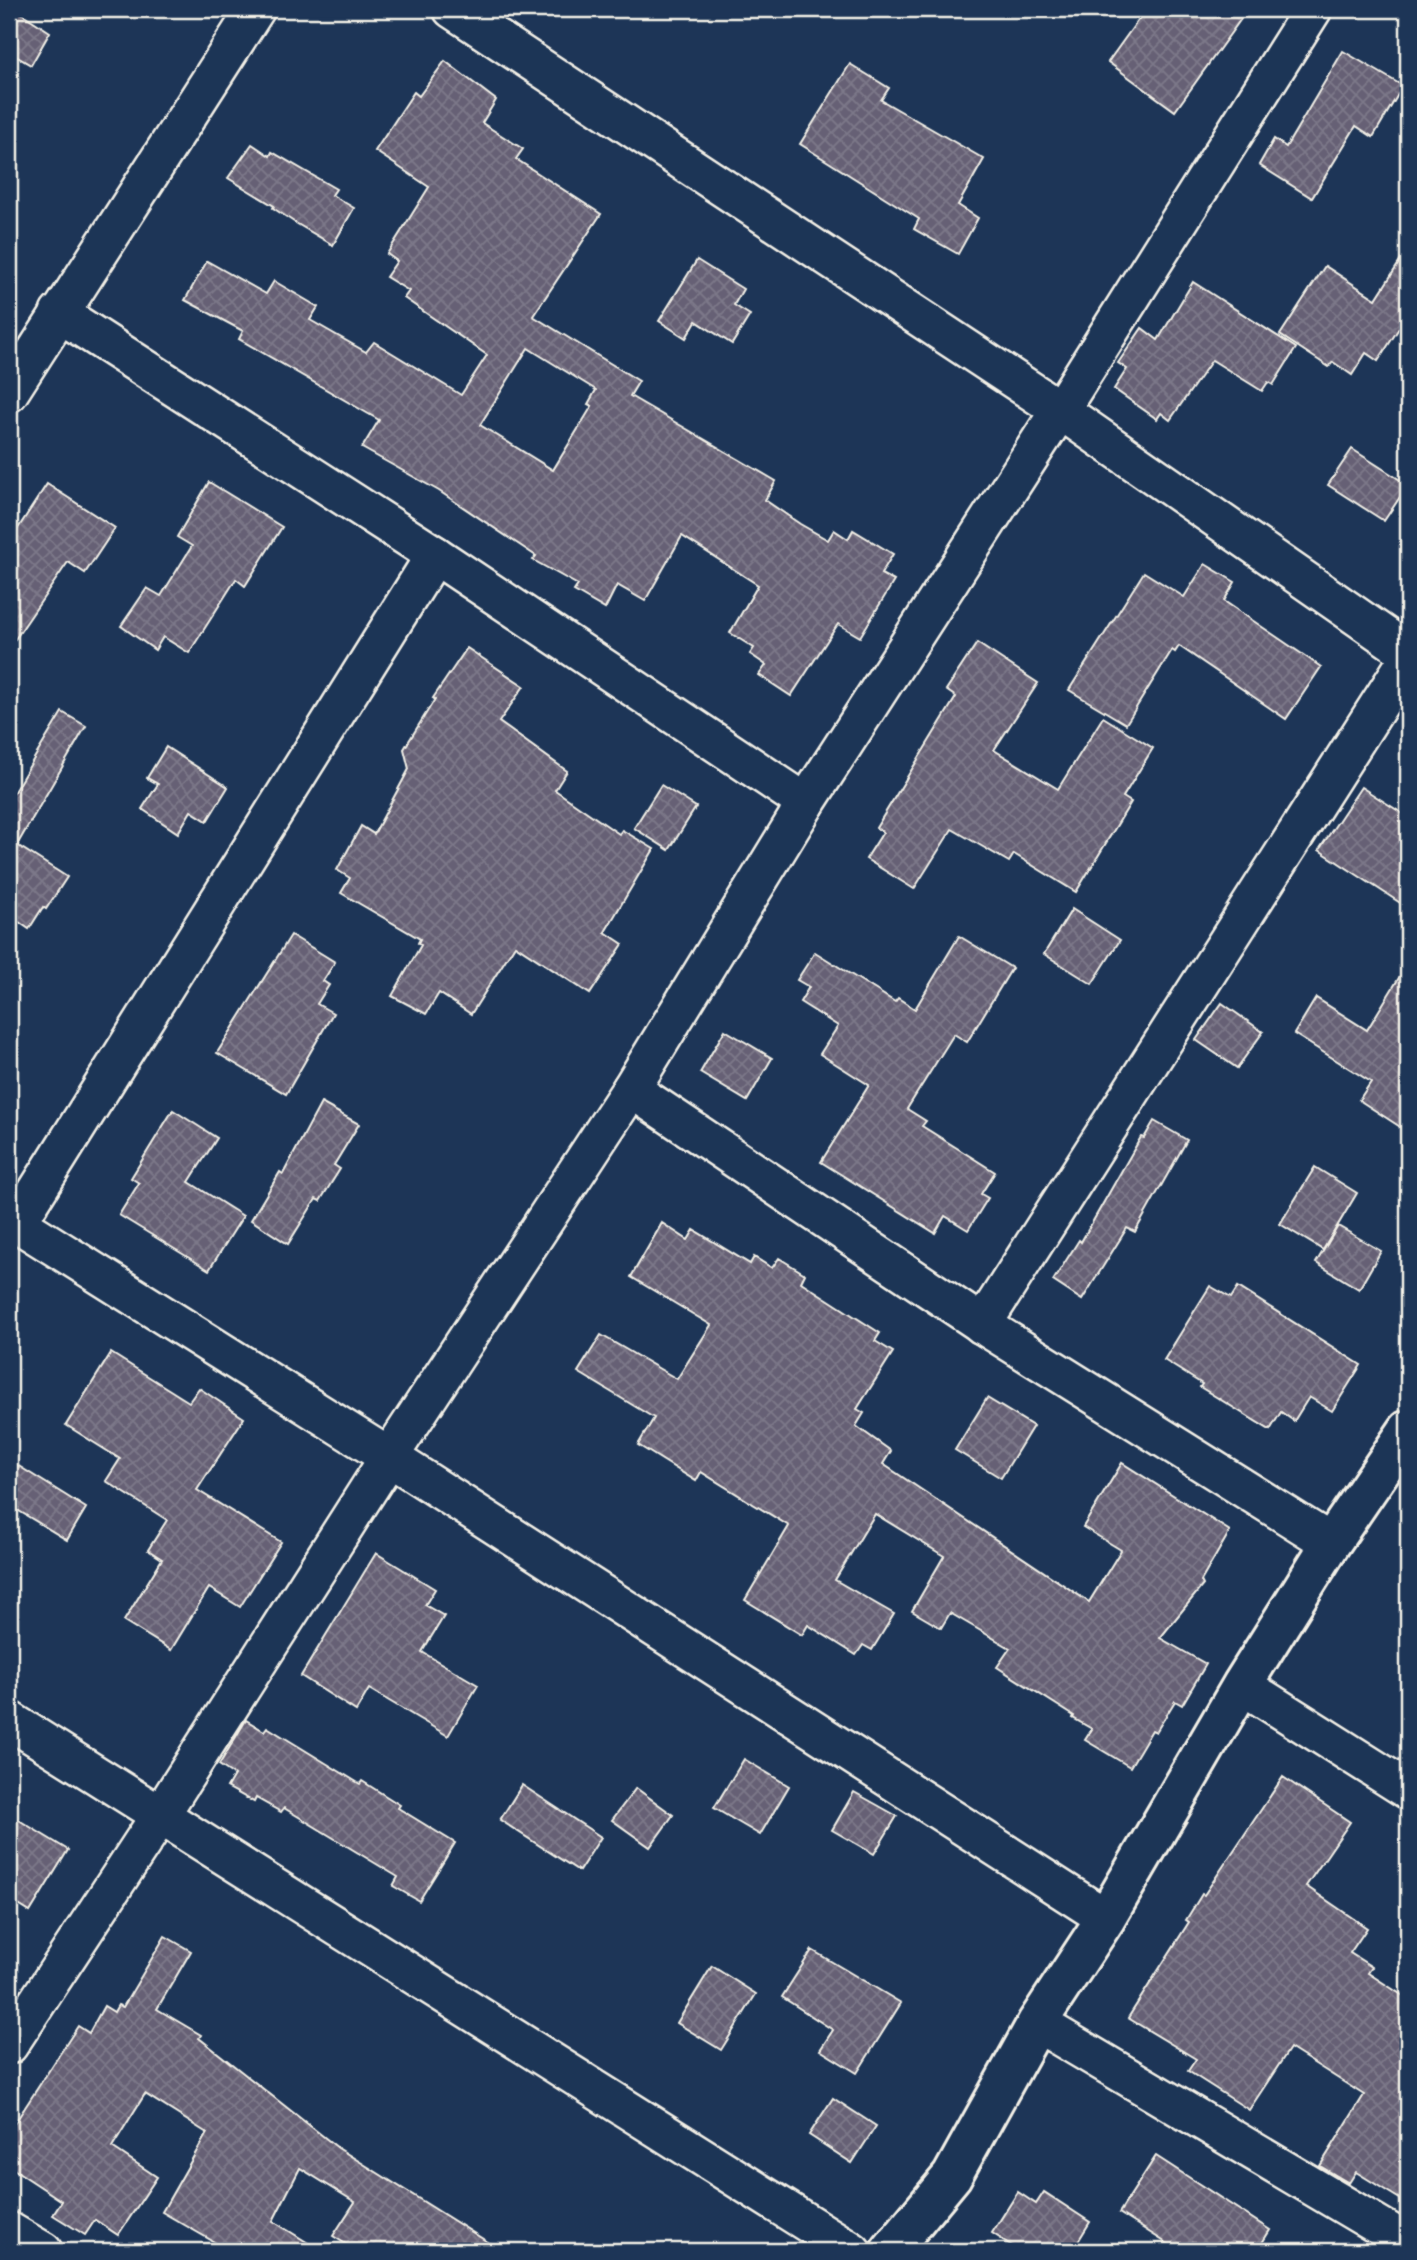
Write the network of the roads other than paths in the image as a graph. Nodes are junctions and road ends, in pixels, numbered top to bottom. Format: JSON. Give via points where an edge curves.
{"nodes":[{"id":1,"x":256,"y":9,"type":"edge"},
{"id":2,"x":452,"y":9,"type":"edge"},
{"id":3,"x":1313,"y":9,"type":"edge"},
{"id":4,"x":59,"y":313,"type":"junction"},
{"id":5,"x":9,"y":393,"type":"edge"},
{"id":6,"x":1060,"y":410,"type":"junction"},
{"id":7,"x":435,"y":555,"type":"junction"},
{"id":8,"x":1408,"y":652,"type":"edge"},
{"id":9,"x":1408,"y":659,"type":"edge"},
{"id":10,"x":806,"y":803,"type":"junction"},
{"id":11,"x":631,"y":1089,"type":"junction"},
{"id":12,"x":13,"y":1221,"type":"edge"},
{"id":13,"x":982,"y":1325,"type":"junction"},
{"id":14,"x":1408,"y":1430,"type":"edge"},
{"id":15,"x":389,"y":1457,"type":"junction"},
{"id":16,"x":1331,"y":1542,"type":"junction"},
{"id":17,"x":1242,"y":1685,"type":"junction"},
{"id":18,"x":9,"y":1720,"type":"edge"},
{"id":19,"x":1408,"y":1790,"type":"edge"},
{"id":20,"x":159,"y":1817,"type":"junction"},
{"id":21,"x":1106,"y":1919,"type":"junction"},
{"id":22,"x":1037,"y":2023,"type":"junction"},
{"id":23,"x":9,"y":2045,"type":"edge"},
{"id":24,"x":9,"y":2231,"type":"edge"},
{"id":25,"x":1408,"y":2243,"type":"edge"},
{"id":26,"x":43,"y":2251,"type":"edge"},
{"id":27,"x":852,"y":2251,"type":"edge"},
{"id":28,"x":890,"y":2251,"type":"edge"}],
"edges":[{"from":1,"to":4,"type":"street"},
{"from":2,"to":6,"type":"street"},
{"from":3,"to":6,"type":"street"},
{"from":4,"to":5,"type":"street"},
{"from":4,"to":7,"type":"street"},
{"from":6,"to":8,"type":"street"},
{"from":6,"to":10,"type":"street"},
{"from":7,"to":10,"type":"street"},
{"from":7,"to":12,"type":"street"},
{"from":9,"to":13,"type":"street"},
{"from":10,"to":11,"type":"street"},
{"from":11,"to":13,"type":"street"},
{"from":11,"to":15,"type":"street"},
{"from":12,"to":15,"type":"street"},
{"from":13,"to":16,"type":"street"},
{"from":14,"to":16,"type":"street"},
{"from":15,"to":20,"type":"street"},
{"from":15,"to":21,"type":"street"},
{"from":16,"to":17,"type":"street"},
{"from":17,"to":19,"type":"street"},
{"from":17,"to":21,"type":"street"},
{"from":18,"to":20,"type":"street"},
{"from":20,"to":23,"type":"street"},
{"from":20,"to":27,"type":"street"},
{"from":21,"to":22,"type":"street"},
{"from":22,"to":25,"type":"street"},
{"from":22,"to":28,"type":"street","via":[[952,2176]]},
{"from":24,"to":26,"type":"street"}]}
